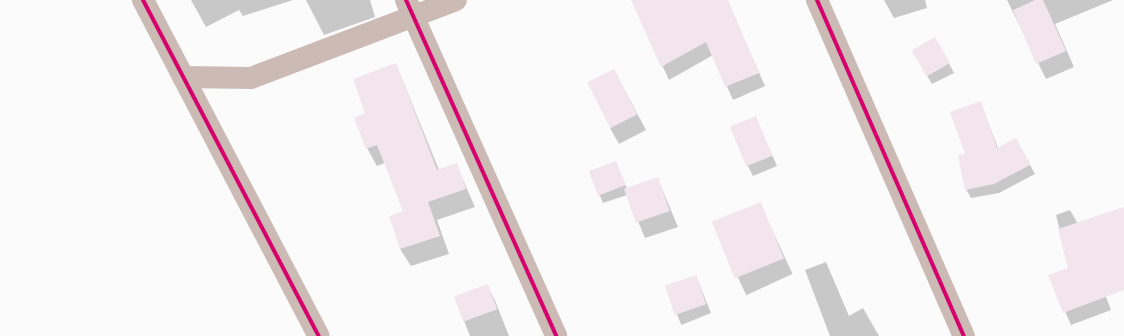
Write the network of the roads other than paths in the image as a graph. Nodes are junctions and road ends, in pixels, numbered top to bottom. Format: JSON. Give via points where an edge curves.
{"nodes":[{"id":1,"x":143,"y":0,"type":"edge"},
{"id":2,"x":456,"y":0,"type":"edge"},
{"id":3,"x":817,"y":0,"type":"edge"},
{"id":4,"x":410,"y":9,"type":"edge"},
{"id":5,"x":183,"y":77,"type":"junction"},
{"id":6,"x":319,"y":336,"type":"edge"},
{"id":7,"x":556,"y":336,"type":"edge"},
{"id":8,"x":964,"y":336,"type":"edge"}],
"edges":[{"from":1,"to":5,"type":"street"},
{"from":2,"to":4,"type":"street"},
{"from":3,"to":8,"type":"street"},
{"from":4,"to":5,"type":"street","via":[[251,78]]},
{"from":4,"to":7,"type":"street"},
{"from":5,"to":6,"type":"street"}]}
